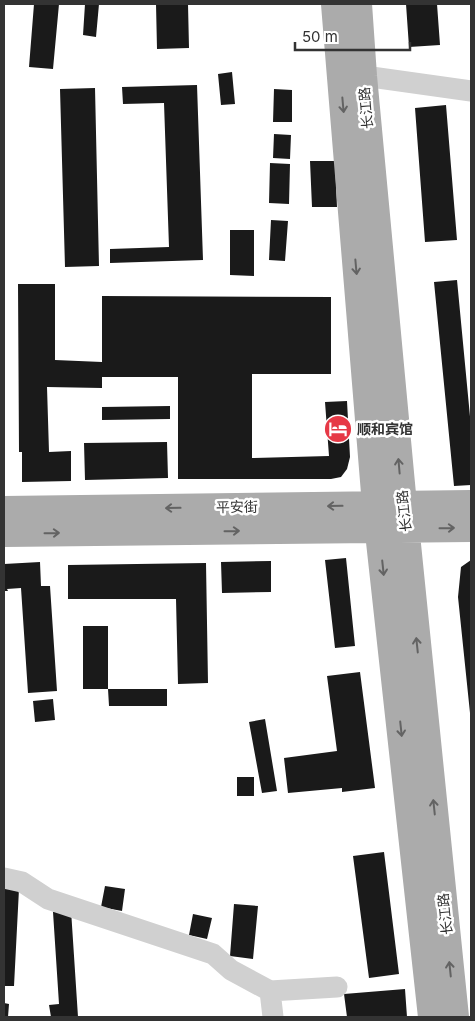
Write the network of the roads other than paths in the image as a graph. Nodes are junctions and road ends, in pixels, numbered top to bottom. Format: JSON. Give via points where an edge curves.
{"nodes":[{"id":1,"x":335,"y":4,"type":"edge"},
{"id":2,"x":358,"y":4,"type":"edge"},
{"id":3,"x":352,"y":74,"type":"junction"},
{"id":4,"x":471,"y":91,"type":"edge"},
{"id":5,"x":471,"y":504,"type":"edge"},
{"id":6,"x":4,"y":510,"type":"edge"},
{"id":7,"x":391,"y":517,"type":"junction"},
{"id":8,"x":471,"y":528,"type":"edge"},
{"id":9,"x":4,"y":533,"type":"edge"},
{"id":10,"x":4,"y":878,"type":"edge"},
{"id":11,"x":337,"y":987,"type":"dead end"},
{"id":12,"x":270,"y":991,"type":"junction"},
{"id":13,"x":273,"y":1017,"type":"edge"},
{"id":14,"x":432,"y":1017,"type":"edge"},
{"id":15,"x":455,"y":1017,"type":"edge"}],
"edges":[{"from":1,"to":3,"type":"main road","name":"长江路"},
{"from":2,"to":3,"type":"main road","name":"长江路"},
{"from":3,"to":4,"type":"street"},
{"from":3,"to":7,"type":"main road","name":"长江路"},
{"from":5,"to":7,"type":"main road","name":"平安街"},
{"from":7,"to":6,"type":"main road","name":"平安街","one_way":true},
{"from":7,"to":8,"type":"main road","name":"平安街","one_way":true},
{"from":9,"to":7,"type":"main road","name":"平安街","one_way":true},
{"from":7,"to":14,"type":"main road","name":"长江路","one_way":true},
{"from":15,"to":7,"type":"main road","name":"长江路","one_way":true},
{"from":10,"to":12,"type":"street","via":[[22,882],[48,899],[213,954],[231,970]]},
{"from":11,"to":12,"type":"street"},
{"from":12,"to":13,"type":"street"}]}
